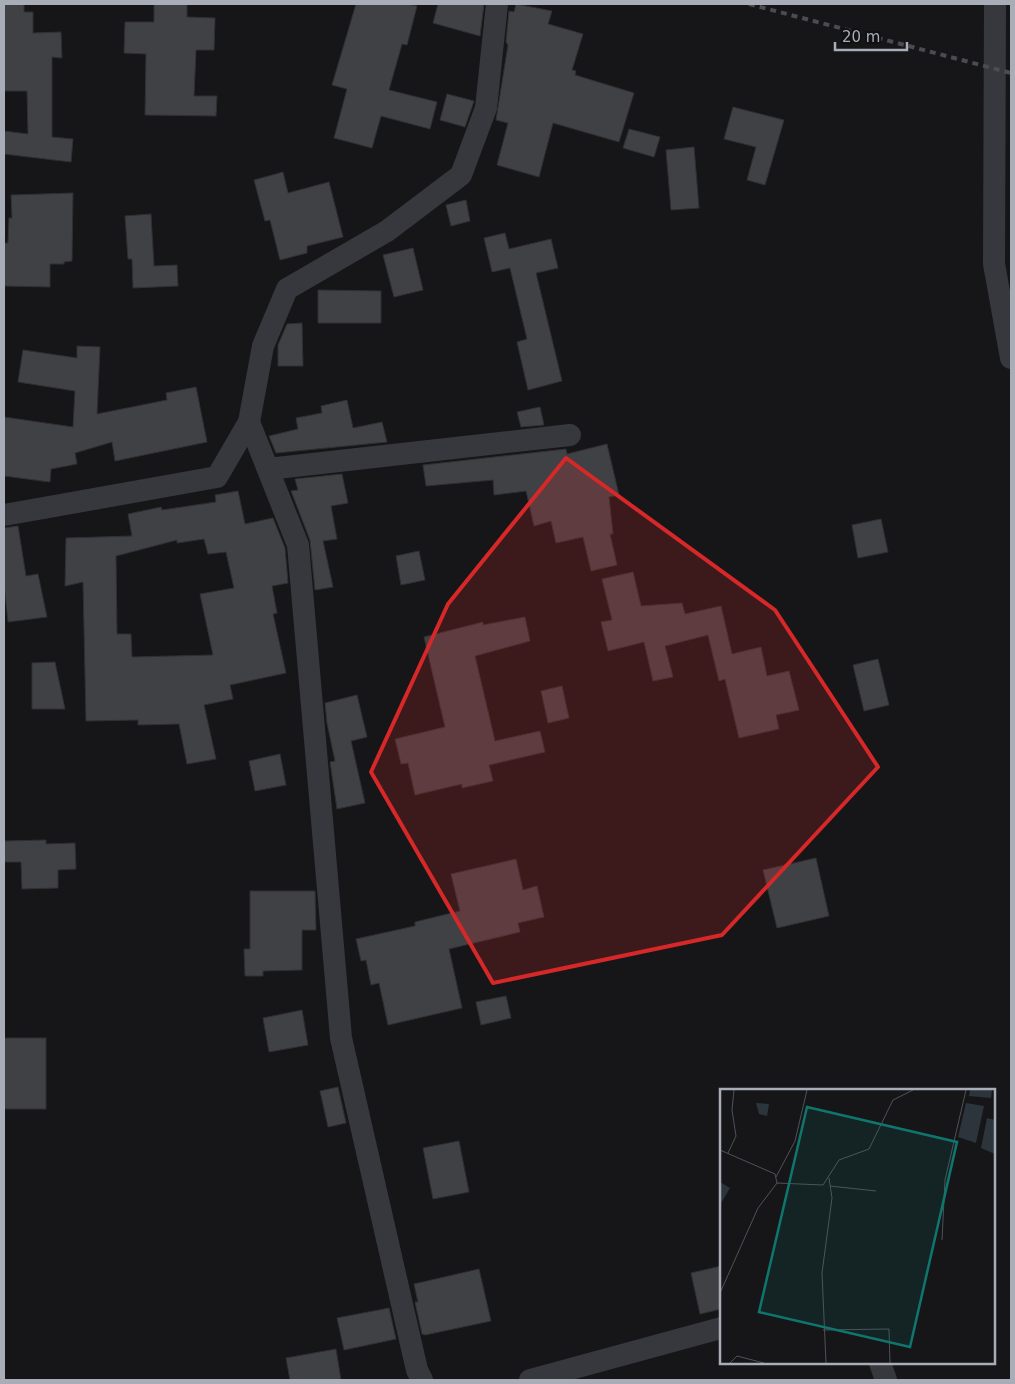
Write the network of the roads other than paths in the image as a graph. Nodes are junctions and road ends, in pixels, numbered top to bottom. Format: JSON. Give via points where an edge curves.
{"nodes":[{"id":1,"x":497,"y":4,"type":"edge"},
{"id":2,"x":995,"y":4,"type":"edge"},
{"id":3,"x":1011,"y":358,"type":"edge"},
{"id":4,"x":249,"y":422,"type":"junction"},
{"id":5,"x":570,"y":435,"type":"dead end"},
{"id":6,"x":268,"y":469,"type":"junction"},
{"id":7,"x":4,"y":516,"type":"edge"},
{"id":8,"x":720,"y":1328,"type":"edge"},
{"id":9,"x":880,"y":1364,"type":"edge"},
{"id":10,"x":422,"y":1380,"type":"edge"},
{"id":11,"x":530,"y":1380,"type":"edge"},
{"id":12,"x":886,"y":1380,"type":"edge"}],
"edges":[{"from":1,"to":4,"type":"street","via":[[486,108],[461,175],[387,231],[287,289],[263,346]]},
{"from":2,"to":3,"type":"street","via":[[994,264]]},
{"from":4,"to":6,"type":"street"},
{"from":4,"to":7,"type":"street","via":[[217,477]]},
{"from":5,"to":6,"type":"street"},
{"from":6,"to":10,"type":"street","via":[[298,545],[341,1038],[417,1370]]},
{"from":8,"to":11,"type":"street"},
{"from":9,"to":12,"type":"street"}]}
